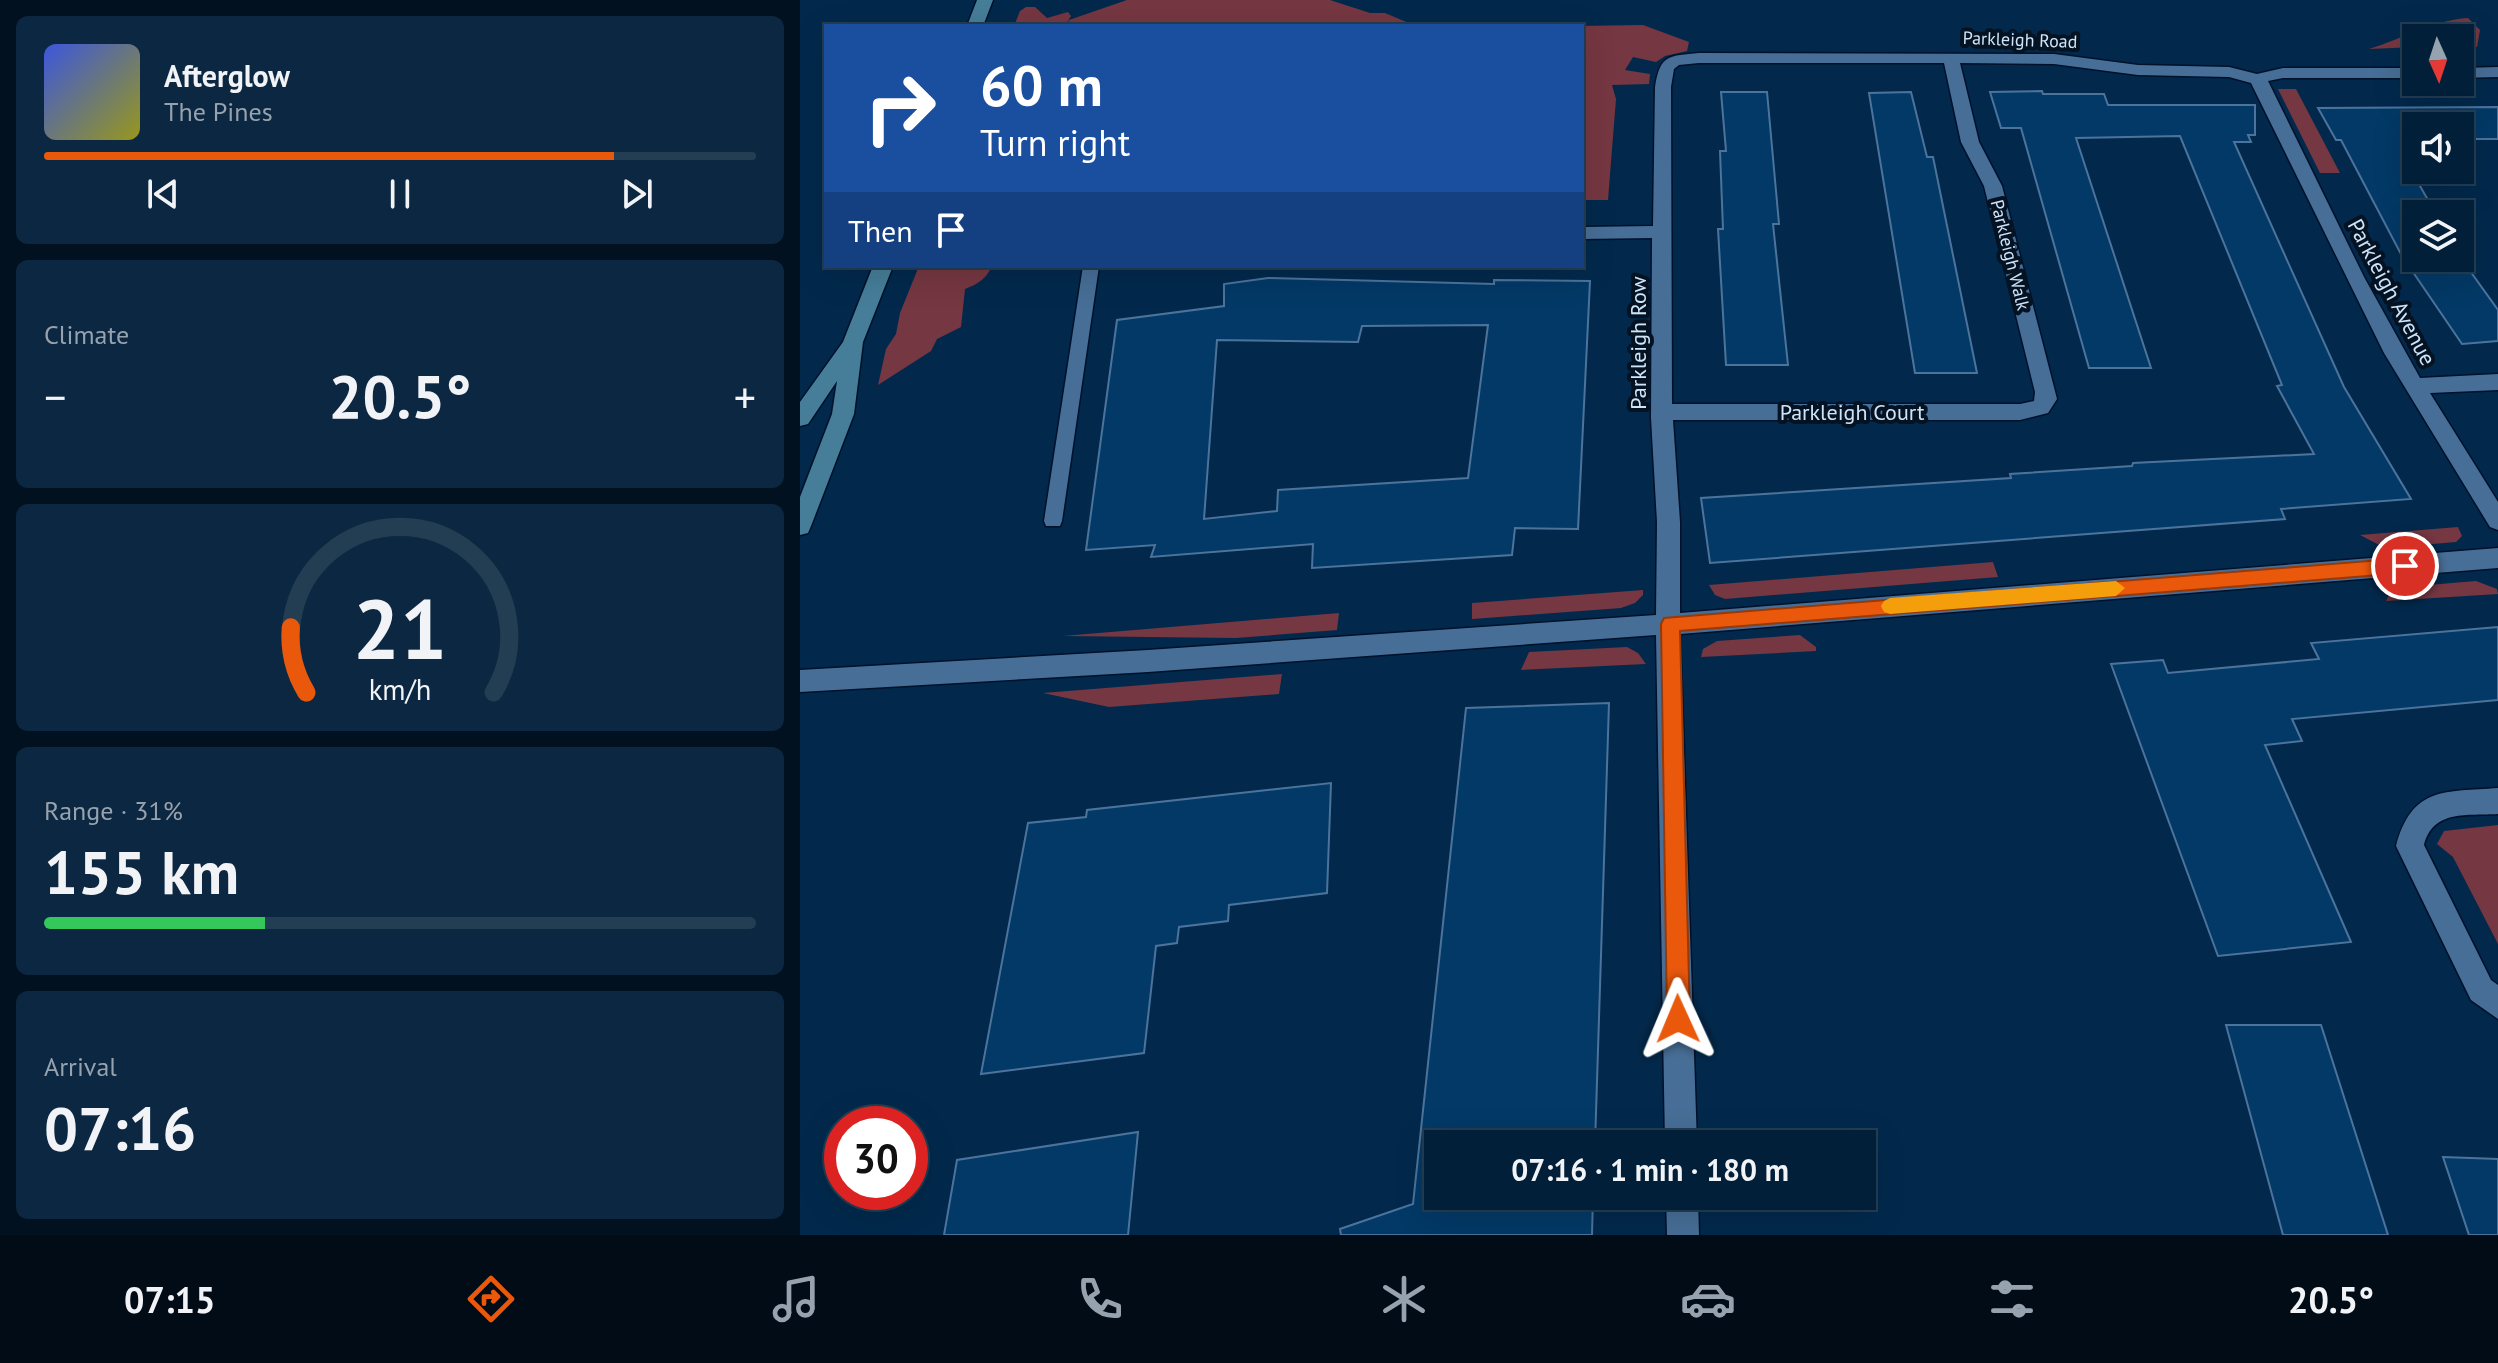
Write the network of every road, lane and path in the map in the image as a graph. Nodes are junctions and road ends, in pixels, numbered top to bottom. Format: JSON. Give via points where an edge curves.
{"nodes":[{"id":1,"x":985,"y":0,"type":"edge"},
{"id":2,"x":976,"y":24,"type":"edge"},
{"id":3,"x":1951,"y":59,"type":"junction"},
{"id":4,"x":1669,"y":64,"type":"joint"},
{"id":5,"x":2498,"y":72,"type":"edge"},
{"id":6,"x":2402,"y":73,"type":"edge"},
{"id":7,"x":2474,"y":73,"type":"edge"},
{"id":8,"x":2257,"y":79,"type":"junction"},
{"id":9,"x":1663,"y":232,"type":"junction"},
{"id":10,"x":1584,"y":233,"type":"edge"},
{"id":11,"x":882,"y":268,"type":"edge"},
{"id":12,"x":1091,"y":268,"type":"edge"},
{"id":13,"x":853,"y":342,"type":"junction"},
{"id":14,"x":2498,"y":382,"type":"edge"},
{"id":15,"x":2415,"y":386,"type":"junction"},
{"id":16,"x":2041,"y":407,"type":"joint"},
{"id":17,"x":1662,"y":412,"type":"junction"},
{"id":18,"x":800,"y":418,"type":"edge"},
{"id":19,"x":1053,"y":521,"type":"dead end"},
{"id":20,"x":2498,"y":521,"type":"edge"},
{"id":21,"x":800,"y":526,"type":"edge"},
{"id":22,"x":2498,"y":558,"type":"edge"},
{"id":23,"x":1670,"y":624,"type":"junction"},
{"id":24,"x":800,"y":681,"type":"edge"},
{"id":25,"x":2498,"y":801,"type":"edge"},
{"id":26,"x":2498,"y":1004,"type":"edge"},
{"id":27,"x":1681,"y":1130,"type":"edge"},
{"id":28,"x":1682,"y":1210,"type":"edge"},
{"id":29,"x":1683,"y":1235,"type":"edge"}],
"edges":[{"from":1,"to":2,"type":"main road"},
{"from":3,"to":4,"type":"street","name":"Parkleigh Road","via":[[1699,58]]},
{"from":3,"to":8,"type":"street","name":"Parkleigh Road","via":[[2054,59],[2138,70],[2229,72]]},
{"from":3,"to":16,"type":"street","name":"Parkleigh Walk","via":[[1970,142],[1997,201],[2045,392]]},
{"from":4,"to":9,"type":"street","name":"Parkleigh Row","via":[[1663,87]]},
{"from":5,"to":7,"type":"street"},
{"from":6,"to":8,"type":"street","name":"Parkleigh Road","via":[[2283,73]]},
{"from":8,"to":15,"type":"street","name":"Parkleigh Avenue","via":[[2354,277]]},
{"from":9,"to":10,"type":"street"},
{"from":9,"to":17,"type":"street","name":"Parkleigh Row"},
{"from":11,"to":13,"type":"main road"},
{"from":12,"to":19,"type":"lane"},
{"from":13,"to":18,"type":"main road"},
{"from":13,"to":21,"type":"main road","via":[[843,414]]},
{"from":14,"to":15,"type":"street"},
{"from":15,"to":20,"type":"street","name":"Parkleigh Avenue"},
{"from":16,"to":17,"type":"street","name":"Parkleigh Court","via":[[2020,412]]},
{"from":17,"to":23,"type":"street","name":"Parkleigh Row"},
{"from":22,"to":23,"type":"street"},
{"from":23,"to":24,"type":"street"},
{"from":23,"to":27,"type":"street","name":"Parkleigh Row"},
{"from":25,"to":26,"type":"street","via":[[2429,809],[2418,817],[2410,846],[2481,990]]},
{"from":28,"to":29,"type":"street"}]}
